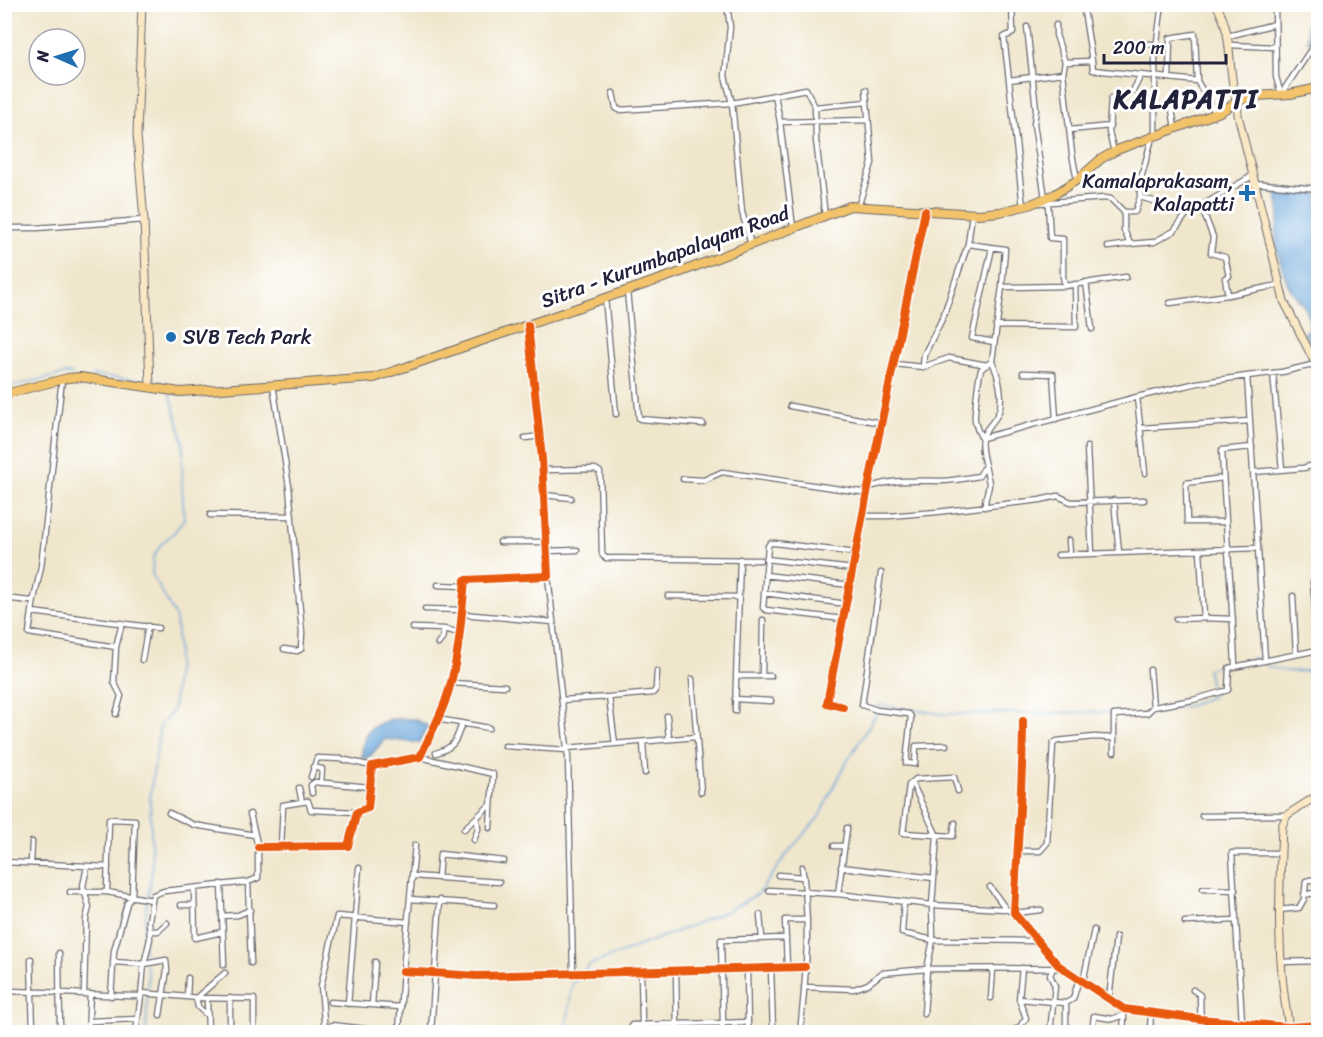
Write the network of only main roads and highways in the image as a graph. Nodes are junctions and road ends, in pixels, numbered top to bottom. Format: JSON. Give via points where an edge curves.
{"nodes":[{"id":1,"x":142,"y":4,"type":"edge"},
{"id":2,"x":1216,"y":4,"type":"edge"},
{"id":3,"x":1318,"y":88,"type":"edge"},
{"id":4,"x":1238,"y":101,"type":"junction"},
{"id":5,"x":1317,"y":366,"type":"edge"},
{"id":6,"x":150,"y":383,"type":"junction"},
{"id":7,"x":4,"y":391,"type":"edge"},
{"id":8,"x":1318,"y":795,"type":"edge"},
{"id":9,"x":1289,"y":1030,"type":"edge"}],
"edges":[{"from":1,"to":6,"type":"main road","via":[[137,135]]},
{"from":2,"to":4,"type":"main road","via":[[1225,20]]},
{"from":3,"to":4,"type":"main road","name":"Sitra - Kurumbapalayam Road"},
{"from":4,"to":5,"type":"main road","via":[[1238,115],[1279,285]]},
{"from":4,"to":6,"type":"main road","name":"Sitra - Kurumbapalayam Road","via":[[1215,114],[1114,152],[1046,201],[972,214],[850,206],[627,291],[374,378],[205,391],[167,390]]},
{"from":6,"to":7,"type":"main road","name":"Sitra - Kurumbapalayam Road","via":[[80,377]]},
{"from":8,"to":9,"type":"main road","via":[[1287,815],[1282,826],[1278,910]]}]}
